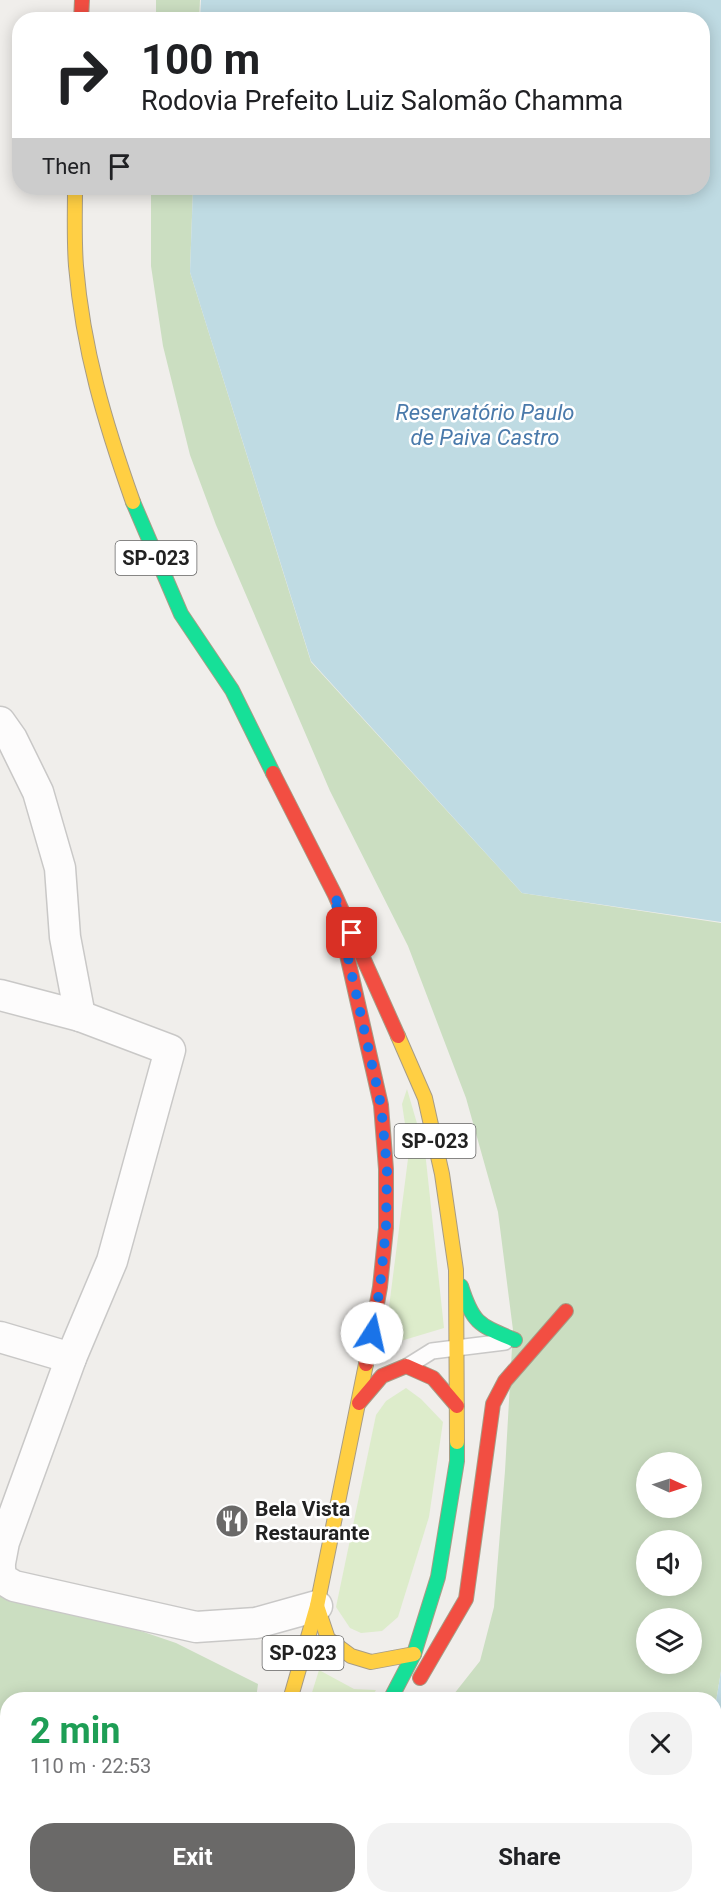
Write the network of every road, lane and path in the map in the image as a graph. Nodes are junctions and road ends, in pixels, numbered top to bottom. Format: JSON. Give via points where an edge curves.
{"nodes":[{"id":1,"x":75,"y":195,"type":"edge"},
{"id":2,"x":0,"y":722,"type":"edge"},
{"id":3,"x":334,"y":895,"type":"junction"},
{"id":4,"x":0,"y":995,"type":"edge"},
{"id":5,"x":80,"y":1016,"type":"junction"},
{"id":6,"x":456,"y":1270,"type":"junction"},
{"id":7,"x":566,"y":1311,"type":"joint"},
{"id":8,"x":0,"y":1337,"type":"edge"},
{"id":9,"x":515,"y":1340,"type":"junction"},
{"id":10,"x":457,"y":1349,"type":"junction"},
{"id":11,"x":71,"y":1358,"type":"junction"},
{"id":12,"x":406,"y":1366,"type":"junction"},
{"id":13,"x":359,"y":1403,"type":"junction"},
{"id":14,"x":457,"y":1406,"type":"junction"},
{"id":15,"x":0,"y":1563,"type":"edge"},
{"id":16,"x":0,"y":1568,"type":"edge"},
{"id":17,"x":317,"y":1606,"type":"junction"},
{"id":18,"x":414,"y":1654,"type":"junction"},
{"id":19,"x":292,"y":1692,"type":"edge"},
{"id":20,"x":394,"y":1692,"type":"edge"},
{"id":21,"x":411,"y":1692,"type":"edge"}],
"edges":[{"from":1,"to":3,"type":"main road","number":"SP-023","via":[[76,265],[85,336],[104,419],[139,520],[181,614],[232,690]]},
{"from":2,"to":5,"type":"street","via":[[38,792],[60,868],[65,937]]},
{"from":3,"to":6,"type":"main road","number":"SP-023","via":[[425,1098],[442,1174]]},
{"from":3,"to":13,"type":"main road","number":"SP-023","via":[[381,1105],[387,1169],[380,1287]]},
{"from":4,"to":5,"type":"street"},
{"from":5,"to":11,"type":"street","via":[[170,1050],[112,1261]]},
{"from":6,"to":9,"type":"main road","via":[[470,1316],[483,1327]]},
{"from":6,"to":10,"type":"main road","number":"SP-023"},
{"from":7,"to":9,"type":"lane"},
{"from":7,"to":21,"type":"main road","via":[[506,1381],[493,1404],[466,1599]]},
{"from":8,"to":11,"type":"street"},
{"from":9,"to":10,"type":"lane"},
{"from":10,"to":12,"type":"lane","via":[[432,1350]]},
{"from":10,"to":14,"type":"main road","number":"SP-023"},
{"from":11,"to":15,"type":"street","via":[[4,1542]]},
{"from":12,"to":13,"type":"main road","via":[[382,1376]]},
{"from":12,"to":14,"type":"main road","via":[[433,1378]]},
{"from":13,"to":17,"type":"main road"},
{"from":14,"to":18,"type":"main road","via":[[456,1461],[438,1577]]},
{"from":16,"to":17,"type":"street","via":[[2,1578],[14,1586],[196,1627],[256,1623]]},
{"from":17,"to":18,"type":"main road","via":[[328,1639],[351,1656],[371,1662]]},
{"from":17,"to":19,"type":"main road","number":"SP-023"},
{"from":18,"to":20,"type":"main road"}]}
